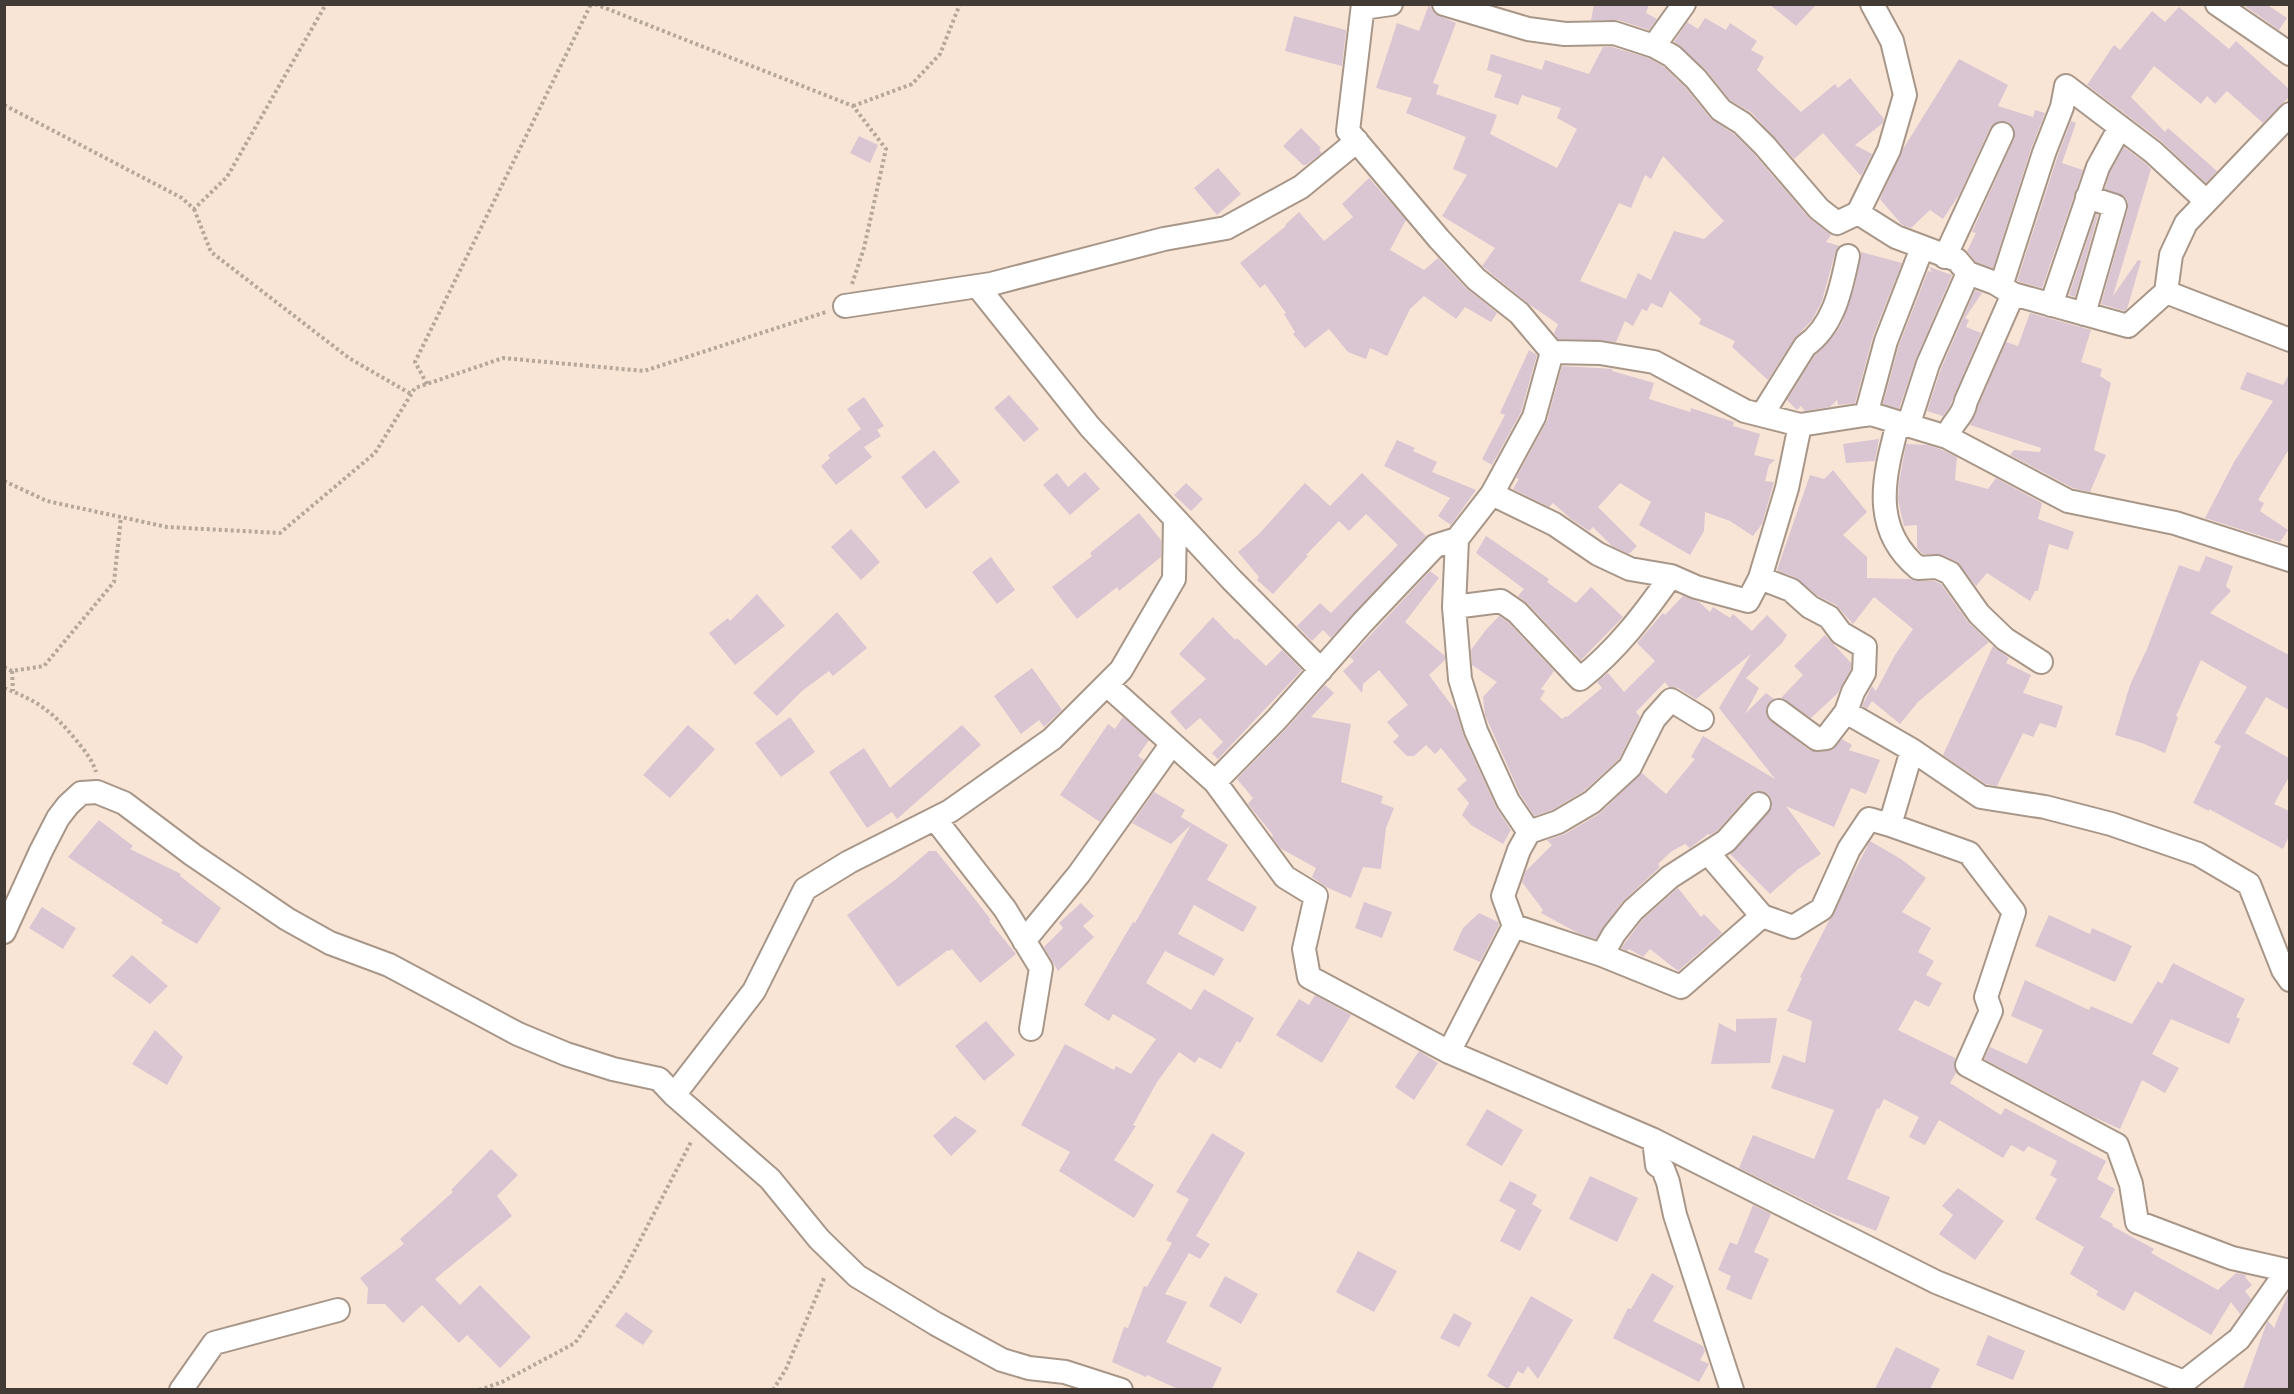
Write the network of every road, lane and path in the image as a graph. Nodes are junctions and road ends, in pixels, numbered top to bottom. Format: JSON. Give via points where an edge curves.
{"nodes":[{"id":1,"x":326,"y":4,"type":"edge"},
{"id":2,"x":593,"y":4,"type":"edge"},
{"id":3,"x":960,"y":4,"type":"edge"},
{"id":4,"x":1391,"y":4,"type":"edge"},
{"id":5,"x":1444,"y":4,"type":"edge"},
{"id":6,"x":1684,"y":4,"type":"edge"},
{"id":7,"x":1872,"y":4,"type":"edge"},
{"id":8,"x":2217,"y":4,"type":"edge"},
{"id":9,"x":1363,"y":6,"type":"edge"},
{"id":10,"x":1654,"y":46,"type":"junction"},
{"id":11,"x":2289,"y":54,"type":"edge"},
{"id":12,"x":4,"y":105,"type":"edge"},
{"id":13,"x":853,"y":106,"type":"junction"},
{"id":14,"x":2289,"y":114,"type":"edge"},
{"id":15,"x":2120,"y":128,"type":"junction"},
{"id":16,"x":2001,"y":134,"type":"dead end"},
{"id":17,"x":1357,"y":141,"type":"junction"},
{"id":18,"x":2087,"y":197,"type":"junction"},
{"id":19,"x":2206,"y":201,"type":"junction"},
{"id":20,"x":194,"y":209,"type":"junction"},
{"id":21,"x":1858,"y":213,"type":"junction"},
{"id":22,"x":1922,"y":248,"type":"junction"},
{"id":23,"x":1848,"y":256,"type":"dead end"},
{"id":24,"x":1946,"y":256,"type":"junction"},
{"id":25,"x":1968,"y":273,"type":"junction"},
{"id":26,"x":978,"y":286,"type":"junction"},
{"id":27,"x":2007,"y":290,"type":"junction"},
{"id":28,"x":2166,"y":292,"type":"junction"},
{"id":29,"x":2051,"y":305,"type":"junction"},
{"id":30,"x":845,"y":306,"type":"junction"},
{"id":31,"x":2084,"y":314,"type":"junction"},
{"id":32,"x":2289,"y":340,"type":"edge"},
{"id":33,"x":1552,"y":352,"type":"junction"},
{"id":34,"x":427,"y":384,"type":"junction"},
{"id":35,"x":411,"y":394,"type":"junction"},
{"id":36,"x":1762,"y":415,"type":"junction"},
{"id":37,"x":1866,"y":416,"type":"junction"},
{"id":38,"x":1903,"y":424,"type":"junction"},
{"id":39,"x":1800,"y":426,"type":"junction"},
{"id":40,"x":1947,"y":437,"type":"junction"},
{"id":41,"x":4,"y":481,"type":"edge"},
{"id":42,"x":1492,"y":494,"type":"junction"},
{"id":43,"x":121,"y":517,"type":"junction"},
{"id":44,"x":1175,"y":519,"type":"junction"},
{"id":45,"x":1458,"y":539,"type":"junction"},
{"id":46,"x":2289,"y":560,"type":"edge"},
{"id":47,"x":1671,"y":576,"type":"junction"},
{"id":48,"x":1760,"y":578,"type":"junction"},
{"id":49,"x":1454,"y":607,"type":"junction"},
{"id":50,"x":2040,"y":662,"type":"dead end"},
{"id":51,"x":4,"y":667,"type":"edge"},
{"id":52,"x":1321,"y":670,"type":"junction"},
{"id":53,"x":12,"y":671,"type":"junction"},
{"id":54,"x":1107,"y":685,"type":"junction"},
{"id":55,"x":4,"y":688,"type":"edge"},
{"id":56,"x":13,"y":691,"type":"junction"},
{"id":57,"x":1779,"y":711,"type":"dead end"},
{"id":58,"x":1846,"y":712,"type":"junction"},
{"id":59,"x":1702,"y":719,"type":"dead end"},
{"id":60,"x":1171,"y":744,"type":"junction"},
{"id":61,"x":1912,"y":750,"type":"junction"},
{"id":62,"x":1215,"y":782,"type":"junction"},
{"id":63,"x":105,"y":796,"type":"junction"},
{"id":64,"x":1759,"y":804,"type":"dead end"},
{"id":65,"x":935,"y":819,"type":"junction"},
{"id":66,"x":1890,"y":825,"type":"junction"},
{"id":67,"x":1528,"y":832,"type":"junction"},
{"id":68,"x":1707,"y":852,"type":"junction"},
{"id":69,"x":1762,"y":916,"type":"junction"},
{"id":70,"x":1514,"y":926,"type":"junction"},
{"id":71,"x":4,"y":932,"type":"edge"},
{"id":72,"x":1024,"y":941,"type":"junction"},
{"id":73,"x":1602,"y":955,"type":"junction"},
{"id":74,"x":2289,"y":980,"type":"edge"},
{"id":75,"x":1031,"y":1029,"type":"dead end"},
{"id":76,"x":1449,"y":1052,"type":"junction"},
{"id":77,"x":675,"y":1095,"type":"junction"},
{"id":78,"x":703,"y":1118,"type":"junction"},
{"id":79,"x":1654,"y":1140,"type":"junction"},
{"id":80,"x":835,"y":1254,"type":"junction"},
{"id":81,"x":2288,"y":1271,"type":"edge"},
{"id":82,"x":338,"y":1310,"type":"dead end"},
{"id":83,"x":1090,"y":1385,"type":"edge"},
{"id":84,"x":180,"y":1389,"type":"edge"},
{"id":85,"x":479,"y":1389,"type":"edge"},
{"id":86,"x":773,"y":1389,"type":"edge"},
{"id":87,"x":1121,"y":1389,"type":"edge"},
{"id":88,"x":1732,"y":1389,"type":"edge"}],
"edges":[{"from":1,"to":20,"type":"path","via":[[227,177]]},
{"from":2,"to":13,"type":"path"},
{"from":2,"to":34,"type":"path","via":[[415,362]]},
{"from":3,"to":13,"type":"path","via":[[940,54],[912,84]]},
{"from":4,"to":9,"type":"street"},
{"from":5,"to":10,"type":"street","via":[[1528,29],[1565,34],[1614,33]]},
{"from":6,"to":10,"type":"street"},
{"from":7,"to":21,"type":"street","via":[[1892,41],[1905,95],[1890,150]]},
{"from":8,"to":11,"type":"street"},
{"from":9,"to":17,"type":"street","via":[[1348,130]]},
{"from":10,"to":21,"type":"street","via":[[1672,56],[1722,110],[1742,123],[1837,223]]},
{"from":12,"to":20,"type":"path","via":[[182,198]]},
{"from":13,"to":30,"type":"path","via":[[886,149],[864,248]]},
{"from":14,"to":19,"type":"street"},
{"from":15,"to":18,"type":"street","via":[[2098,167]]},
{"from":15,"to":19,"type":"street","via":[[2153,152]]},
{"from":15,"to":27,"type":"street","via":[[2066,86]]},
{"from":16,"to":24,"type":"street"},
{"from":17,"to":26,"type":"street","via":[[1301,187],[1226,228],[1164,239]]},
{"from":17,"to":33,"type":"street","via":[[1476,279],[1519,313]]},
{"from":18,"to":29,"type":"street"},
{"from":18,"to":31,"type":"street","via":[[2115,206]]},
{"from":19,"to":28,"type":"street","via":[[2186,223],[2171,255]]},
{"from":20,"to":35,"type":"path","via":[[211,252],[350,358]]},
{"from":21,"to":22,"type":"street"},
{"from":22,"to":24,"type":"street"},
{"from":22,"to":37,"type":"street","via":[[1886,341]]},
{"from":23,"to":36,"type":"street","via":[[1828,322],[1804,346]]},
{"from":24,"to":25,"type":"street","via":[[1957,260]]},
{"from":25,"to":27,"type":"street"},
{"from":25,"to":38,"type":"street"},
{"from":26,"to":30,"type":"street"},
{"from":26,"to":44,"type":"street","via":[[1090,427]]},
{"from":27,"to":29,"type":"street"},
{"from":27,"to":40,"type":"street","via":[[1965,412],[1950,426]]},
{"from":28,"to":31,"type":"street","via":[[2128,326]]},
{"from":28,"to":32,"type":"street"},
{"from":29,"to":31,"type":"street"},
{"from":30,"to":34,"type":"path","via":[[644,371],[503,358]]},
{"from":33,"to":36,"type":"street","via":[[1600,353],[1654,362],[1745,411]]},
{"from":33,"to":42,"type":"street","via":[[1534,417]]},
{"from":34,"to":35,"type":"path"},
{"from":35,"to":43,"type":"path","via":[[375,453],[280,532],[167,527]]},
{"from":36,"to":39,"type":"street"},
{"from":37,"to":38,"type":"street","via":[[1871,414]]},
{"from":37,"to":39,"type":"street"},
{"from":38,"to":40,"type":"street"},
{"from":38,"to":50,"type":"street","via":[[1887,466],[1886,523],[1895,542],[1918,568],[1937,567],[1950,573],[1979,614],[2005,639]]},
{"from":39,"to":48,"type":"street","via":[[1787,488]]},
{"from":40,"to":46,"type":"street","via":[[2068,501],[2175,523]]},
{"from":41,"to":43,"type":"path","via":[[47,501]]},
{"from":42,"to":45,"type":"street"},
{"from":42,"to":47,"type":"street","via":[[1554,524],[1598,554],[1630,569]]},
{"from":43,"to":53,"type":"path","via":[[114,582],[44,666]]},
{"from":44,"to":52,"type":"street"},
{"from":44,"to":54,"type":"street","via":[[1174,579],[1121,670]]},
{"from":45,"to":49,"type":"street"},
{"from":45,"to":52,"type":"street","via":[[1435,546]]},
{"from":47,"to":48,"type":"street","via":[[1748,601]]},
{"from":47,"to":49,"type":"street","via":[[1637,624],[1601,663],[1580,679],[1517,612],[1501,601]]},
{"from":48,"to":58,"type":"street","via":[[1791,590],[1829,617],[1840,633],[1864,647],[1864,673]]},
{"from":49,"to":67,"type":"street","via":[[1460,679],[1476,731],[1508,801]]},
{"from":51,"to":53,"type":"path"},
{"from":52,"to":62,"type":"street"},
{"from":53,"to":56,"type":"path"},
{"from":54,"to":60,"type":"street"},
{"from":54,"to":65,"type":"street","via":[[1052,740]]},
{"from":55,"to":56,"type":"path"},
{"from":56,"to":63,"type":"path","via":[[58,718],[92,760]]},
{"from":57,"to":58,"type":"street","via":[[1817,739],[1826,738]]},
{"from":58,"to":61,"type":"street"},
{"from":59,"to":67,"type":"street","via":[[1671,700],[1654,719],[1630,767],[1592,802],[1558,822]]},
{"from":60,"to":62,"type":"street"},
{"from":60,"to":72,"type":"street","via":[[1079,874]]},
{"from":61,"to":66,"type":"street"},
{"from":61,"to":74,"type":"street","via":[[1981,797],[2045,807],[2111,824],[2198,855],[2249,884]]},
{"from":62,"to":76,"type":"street","via":[[1285,877],[1316,896],[1304,949],[1309,977]]},
{"from":63,"to":71,"type":"street","via":[[97,792],[81,794],[68,804],[40,851]]},
{"from":63,"to":77,"type":"street","via":[[124,803],[287,919],[330,943],[389,965],[547,1046],[613,1069],[659,1079]]},
{"from":64,"to":68,"type":"street","via":[[1726,841]]},
{"from":65,"to":72,"type":"street","via":[[1005,909]]},
{"from":65,"to":77,"type":"street","via":[[805,889],[754,991]]},
{"from":66,"to":69,"type":"street","via":[[1869,819],[1849,849],[1822,909],[1793,927]]},
{"from":66,"to":81,"type":"street","via":[[1969,853],[2014,912],[1986,997],[1991,1011],[1967,1065],[2117,1145],[2132,1184],[2137,1222],[2232,1258]]},
{"from":67,"to":70,"type":"street","via":[[1503,897]]},
{"from":68,"to":69,"type":"street"},
{"from":68,"to":73,"type":"street","via":[[1670,877],[1633,910]]},
{"from":69,"to":73,"type":"street","via":[[1681,987]]},
{"from":70,"to":73,"type":"street"},
{"from":70,"to":76,"type":"street"},
{"from":72,"to":75,"type":"street","via":[[1041,968]]},
{"from":76,"to":79,"type":"street"},
{"from":77,"to":78,"type":"street"},
{"from":78,"to":80,"type":"street","via":[[770,1179]]},
{"from":78,"to":85,"type":"path","via":[[620,1279],[575,1342],[502,1382]]},
{"from":79,"to":81,"type":"street","via":[[1936,1282],[2184,1382],[2238,1340]]},
{"from":79,"to":88,"type":"street","via":[[1657,1165],[1663,1168],[1668,1182]]},
{"from":80,"to":83,"type":"street","via":[[867,1282],[1002,1360],[1065,1372]]},
{"from":80,"to":86,"type":"path","via":[[786,1369]]},
{"from":82,"to":84,"type":"street","via":[[214,1343]]},
{"from":83,"to":87,"type":"street"}]}
